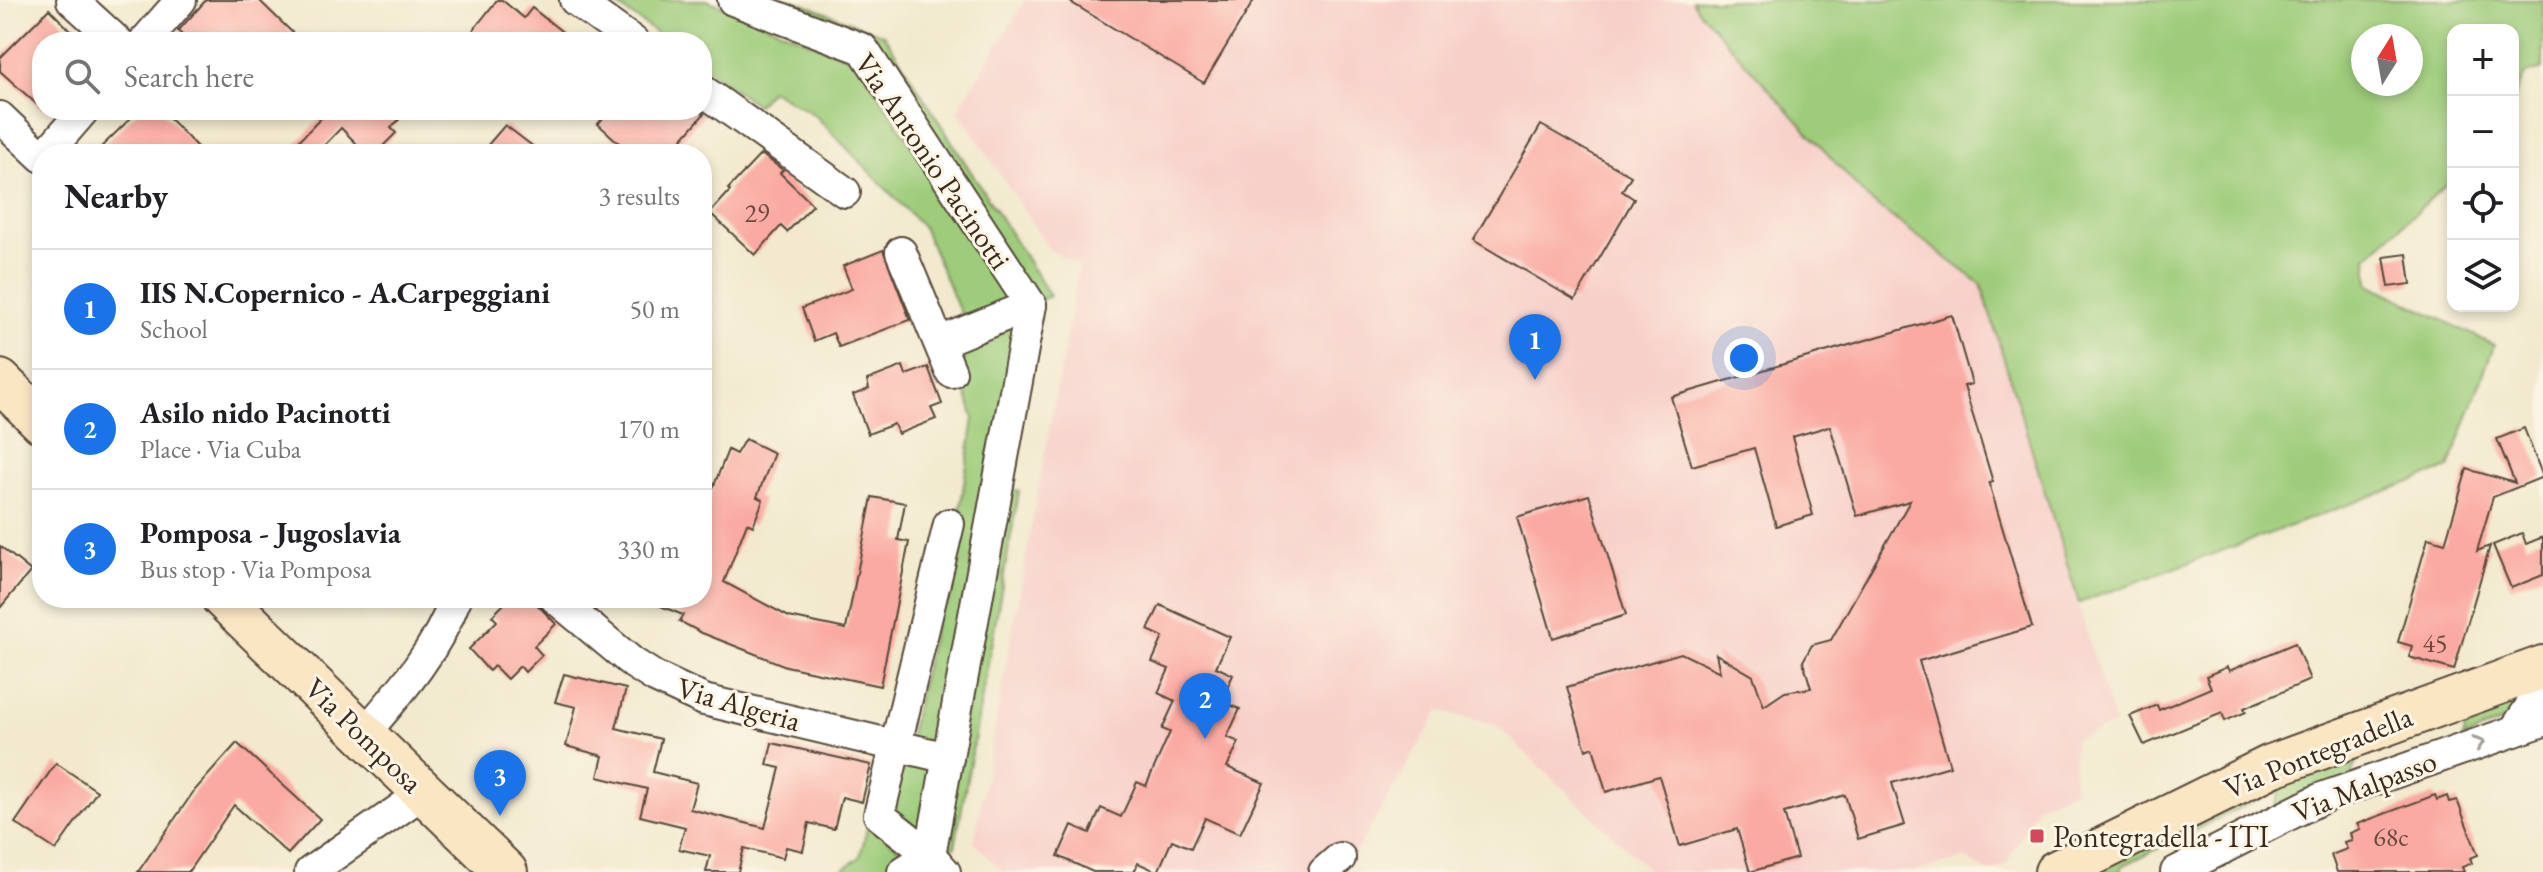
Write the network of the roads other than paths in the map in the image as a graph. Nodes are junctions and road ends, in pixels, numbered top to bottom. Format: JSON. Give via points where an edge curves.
{"nodes":[{"id":1,"x":72,"y":0,"type":"edge"},
{"id":2,"x":181,"y":0,"type":"edge"},
{"id":3,"x":733,"y":0,"type":"edge"},
{"id":4,"x":578,"y":1,"type":"edge"},
{"id":5,"x":107,"y":32,"type":"edge"},
{"id":6,"x":153,"y":32,"type":"edge"},
{"id":7,"x":620,"y":32,"type":"edge"},
{"id":8,"x":712,"y":97,"type":"edge"},
{"id":9,"x":0,"y":117,"type":"edge"},
{"id":10,"x":75,"y":120,"type":"edge"},
{"id":11,"x":54,"y":144,"type":"edge"},
{"id":12,"x":32,"y":145,"type":"edge"},
{"id":13,"x":845,"y":192,"type":"dead end"},
{"id":14,"x":901,"y":252,"type":"dead end"},
{"id":15,"x":1031,"y":305,"type":"junction"},
{"id":16,"x":940,"y":342,"type":"junction"},
{"id":17,"x":951,"y":372,"type":"dead end"},
{"id":18,"x":0,"y":381,"type":"edge"},
{"id":19,"x":32,"y":412,"type":"edge"},
{"id":20,"x":949,"y":524,"type":"dead end"},
{"id":21,"x":941,"y":557,"type":"junction"},
{"id":22,"x":983,"y":566,"type":"junction"},
{"id":23,"x":233,"y":608,"type":"edge"},
{"id":24,"x":452,"y":608,"type":"edge"},
{"id":25,"x":566,"y":608,"type":"edge"},
{"id":26,"x":2542,"y":668,"type":"edge"},
{"id":27,"x":2543,"y":721,"type":"edge"},
{"id":28,"x":2514,"y":731,"type":"junction"},
{"id":29,"x":363,"y":735,"type":"junction"},
{"id":30,"x":897,"y":744,"type":"junction"},
{"id":31,"x":948,"y":758,"type":"junction"},
{"id":32,"x":423,"y":793,"type":"junction"},
{"id":33,"x":938,"y":864,"type":"edge"},
{"id":34,"x":310,"y":872,"type":"edge"},
{"id":35,"x":506,"y":872,"type":"edge"},
{"id":36,"x":903,"y":872,"type":"edge"},
{"id":37,"x":2056,"y":872,"type":"edge"},
{"id":38,"x":2176,"y":872,"type":"edge"}],
"edges":[{"from":1,"to":5,"type":"street"},
{"from":2,"to":6,"type":"street"},
{"from":3,"to":15,"type":"street","name":"Via Antonio Pacinotti","via":[[863,49]]},
{"from":4,"to":7,"type":"street"},
{"from":8,"to":13,"type":"street"},
{"from":9,"to":12,"type":"street"},
{"from":10,"to":11,"type":"street"},
{"from":14,"to":16,"type":"street"},
{"from":15,"to":16,"type":"street","name":"Via Antonio Pacinotti"},
{"from":15,"to":22,"type":"street"},
{"from":16,"to":17,"type":"street"},
{"from":18,"to":19,"type":"street"},
{"from":20,"to":21,"type":"street"},
{"from":21,"to":22,"type":"street"},
{"from":21,"to":30,"type":"street"},
{"from":22,"to":31,"type":"street"},
{"from":23,"to":29,"type":"street","name":"Via Pomposa"},
{"from":24,"to":29,"type":"street","via":[[422,665]]},
{"from":25,"to":30,"type":"street","name":"Via Algeria","via":[[655,677],[704,700]]},
{"from":26,"to":28,"type":"street","via":[[2533,703]]},
{"from":26,"to":37,"type":"street","name":"Via Pontegradella","via":[[2271,766]]},
{"from":27,"to":28,"type":"street","name":"Via Malpasso"},
{"from":38,"to":28,"type":"street","name":"Via Malpasso","one_way":true,"via":[[2322,798]]},
{"from":29,"to":32,"type":"street","name":"Via Pomposa"},
{"from":30,"to":31,"type":"street","name":"Via Algeria"},
{"from":30,"to":33,"type":"street","via":[[879,815]]},
{"from":31,"to":33,"type":"street"},
{"from":32,"to":34,"type":"street"},
{"from":32,"to":35,"type":"street","name":"Via Pomposa"},
{"from":33,"to":36,"type":"street"}]}
